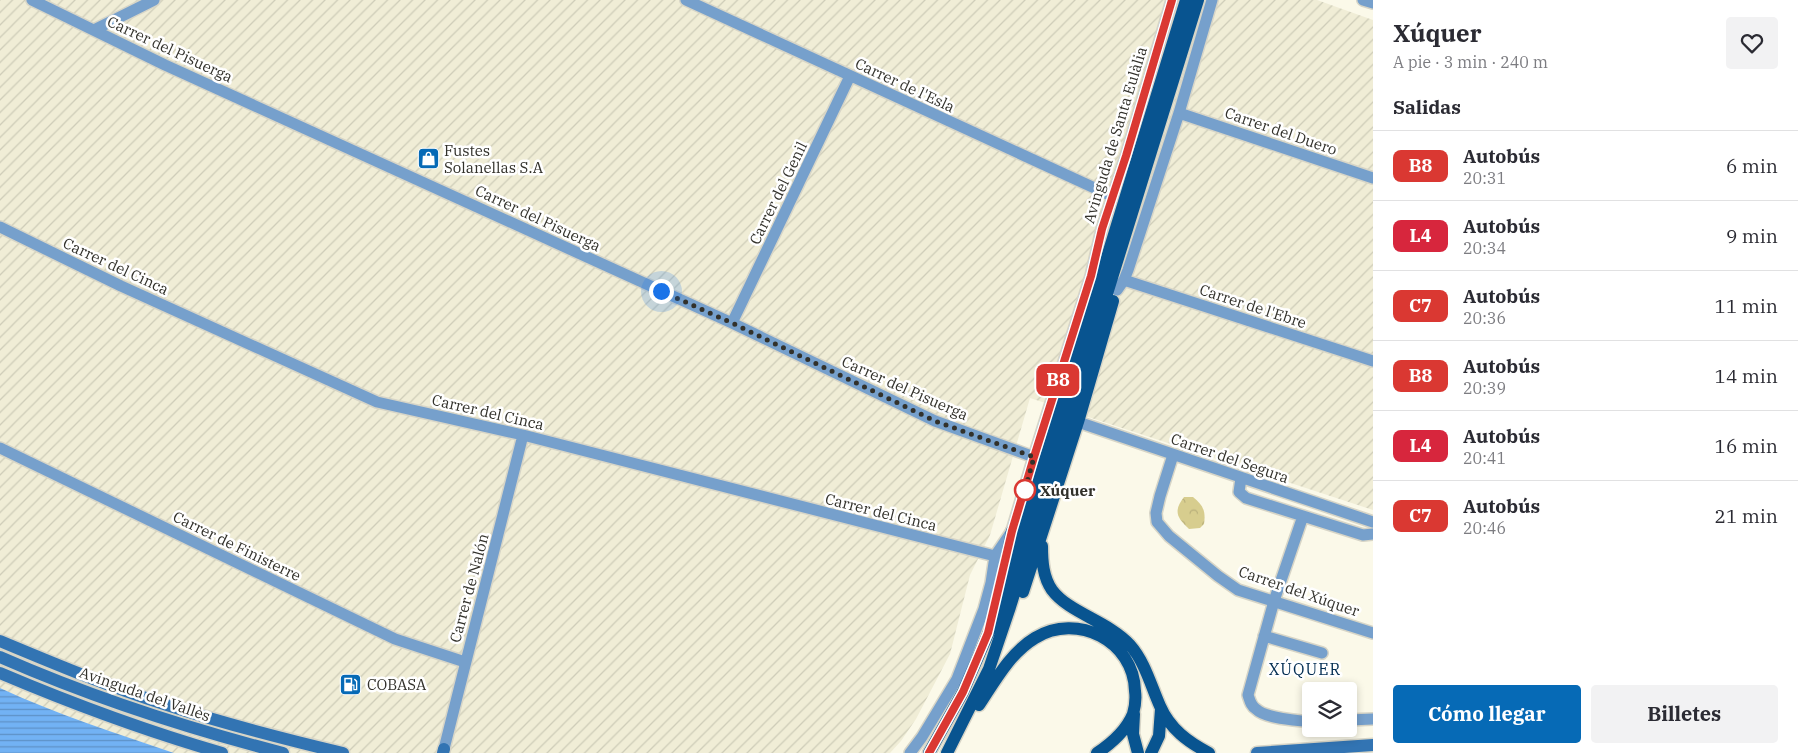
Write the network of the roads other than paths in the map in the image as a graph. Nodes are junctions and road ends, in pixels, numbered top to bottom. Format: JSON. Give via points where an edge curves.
{"nodes":[{"id":1,"x":32,"y":0,"type":"edge"},
{"id":2,"x":154,"y":0,"type":"edge"},
{"id":3,"x":686,"y":0,"type":"edge"},
{"id":4,"x":1172,"y":0,"type":"edge"},
{"id":5,"x":1186,"y":0,"type":"edge"},
{"id":6,"x":1198,"y":0,"type":"edge"},
{"id":7,"x":1212,"y":0,"type":"edge"},
{"id":8,"x":1364,"y":0,"type":"edge"},
{"id":9,"x":1373,"y":3,"type":"edge"},
{"id":10,"x":94,"y":30,"type":"junction"},
{"id":11,"x":1170,"y":74,"type":"junction"},
{"id":12,"x":850,"y":76,"type":"junction"},
{"id":13,"x":1179,"y":113,"type":"junction"},
{"id":14,"x":1373,"y":178,"type":"edge"},
{"id":15,"x":1112,"y":196,"type":"junction"},
{"id":16,"x":1122,"y":209,"type":"junction"},
{"id":17,"x":0,"y":227,"type":"edge"},
{"id":18,"x":1122,"y":247,"type":"junction"},
{"id":19,"x":1091,"y":276,"type":"junction"},
{"id":20,"x":1120,"y":285,"type":"junction"},
{"id":21,"x":732,"y":323,"type":"junction"},
{"id":22,"x":1373,"y":361,"type":"edge"},
{"id":23,"x":1078,"y":422,"type":"junction"},
{"id":24,"x":523,"y":435,"type":"junction"},
{"id":25,"x":0,"y":448,"type":"edge"},
{"id":26,"x":1174,"y":455,"type":"junction"},
{"id":27,"x":1034,"y":457,"type":"junction"},
{"id":28,"x":1241,"y":478,"type":"junction"},
{"id":29,"x":1303,"y":516,"type":"junction"},
{"id":30,"x":1373,"y":522,"type":"edge"},
{"id":31,"x":1012,"y":531,"type":"junction"},
{"id":32,"x":1373,"y":534,"type":"edge"},
{"id":33,"x":1041,"y":538,"type":"junction"},
{"id":34,"x":995,"y":556,"type":"junction"},
{"id":35,"x":1274,"y":601,"type":"junction"},
{"id":36,"x":1373,"y":632,"type":"edge"},
{"id":37,"x":988,"y":633,"type":"junction"},
{"id":38,"x":1264,"y":636,"type":"junction"},
{"id":39,"x":0,"y":641,"type":"edge"},
{"id":40,"x":996,"y":651,"type":"junction"},
{"id":41,"x":1322,"y":653,"type":"dead end"},
{"id":42,"x":0,"y":657,"type":"edge"},
{"id":43,"x":465,"y":662,"type":"junction"},
{"id":44,"x":0,"y":673,"type":"edge"},
{"id":45,"x":1161,"y":709,"type":"junction"},
{"id":46,"x":1134,"y":712,"type":"junction"},
{"id":47,"x":1373,"y":719,"type":"edge"},
{"id":48,"x":1357,"y":720,"type":"edge"},
{"id":49,"x":1302,"y":721,"type":"edge"},
{"id":50,"x":1373,"y":746,"type":"edge"},
{"id":51,"x":444,"y":751,"type":"edge"},
{"id":52,"x":948,"y":752,"type":"edge"},
{"id":53,"x":222,"y":753,"type":"edge"},
{"id":54,"x":283,"y":753,"type":"edge"},
{"id":55,"x":343,"y":753,"type":"edge"},
{"id":56,"x":910,"y":753,"type":"edge"},
{"id":57,"x":928,"y":753,"type":"edge"},
{"id":58,"x":1098,"y":753,"type":"edge"},
{"id":59,"x":1138,"y":753,"type":"edge"},
{"id":60,"x":1151,"y":753,"type":"edge"},
{"id":61,"x":1209,"y":753,"type":"edge"},
{"id":62,"x":1257,"y":753,"type":"edge"}],
"edges":[{"from":1,"to":10,"type":"street","name":"Carrer del Pisuerga"},
{"from":2,"to":10,"type":"street"},
{"from":3,"to":12,"type":"street","name":"Carrer de l'Esla"},
{"from":4,"to":15,"type":"street","name":"Avinguda de Santa Eulàlia"},
{"from":5,"to":11,"type":"main road"},
{"from":6,"to":11,"type":"main road"},
{"from":7,"to":13,"type":"street"},
{"from":8,"to":9,"type":"street"},
{"from":10,"to":21,"type":"street","name":"Carrer del Pisuerga"},
{"from":11,"to":16,"type":"main road"},
{"from":11,"to":18,"type":"main road"},
{"from":12,"to":15,"type":"street","name":"Carrer de l'Esla"},
{"from":12,"to":21,"type":"street","name":"Carrer del Genil"},
{"from":13,"to":14,"type":"street","name":"Carrer del Duero"},
{"from":13,"to":20,"type":"street"},
{"from":15,"to":19,"type":"street","name":"Avinguda de Santa Eulàlia"},
{"from":16,"to":19,"type":"street"},
{"from":16,"to":37,"type":"main road","via":[[1000,606]]},
{"from":17,"to":24,"type":"street","name":"Carrer del Cinca","via":[[121,286],[377,402]]},
{"from":18,"to":20,"type":"main road"},
{"from":18,"to":40,"type":"main road"},
{"from":19,"to":27,"type":"street","name":"Avinguda de Santa Eulàlia"},
{"from":20,"to":22,"type":"street","name":"Carrer de l'Ebre"},
{"from":20,"to":23,"type":"main road"},
{"from":21,"to":27,"type":"street","name":"Carrer del Pisuerga","via":[[935,421]]},
{"from":23,"to":26,"type":"street","name":"Carrer del Segura"},
{"from":23,"to":33,"type":"main road"},
{"from":24,"to":34,"type":"street","name":"Carrer del Cinca"},
{"from":24,"to":43,"type":"street","name":"Carrer de Nalón"},
{"from":25,"to":43,"type":"street","name":"Carrer de Finisterre","via":[[395,639]]},
{"from":26,"to":28,"type":"street","name":"Carrer del Segura"},
{"from":26,"to":35,"type":"street","name":"Carrer del Xúquer","via":[[1160,496],[1157,522],[1176,542],[1231,586]]},
{"from":27,"to":31,"type":"street","name":"Avinguda de Santa Eulàlia"},
{"from":28,"to":29,"type":"street","via":[[1239,492],[1246,498]]},
{"from":28,"to":30,"type":"street","name":"Carrer del Segura"},
{"from":29,"to":32,"type":"street","via":[[1363,535]]},
{"from":29,"to":35,"type":"street"},
{"from":31,"to":34,"type":"street","name":"Avinguda de Santa Eulàlia"},
{"from":31,"to":37,"type":"main road"},
{"from":33,"to":40,"type":"main road","via":[[1016,613]]},
{"from":33,"to":45,"type":"main road","via":[[1044,570],[1052,590],[1128,644],[1140,659]]},
{"from":34,"to":56,"type":"street","name":"Avinguda de Santa Eulàlia","via":[[984,609],[957,679]]},
{"from":35,"to":36,"type":"street","name":"Carrer del Xúquer"},
{"from":35,"to":38,"type":"street"},
{"from":37,"to":57,"type":"main road","via":[[966,686]]},
{"from":38,"to":41,"type":"street"},
{"from":38,"to":49,"type":"street","via":[[1248,695],[1251,705],[1268,715]]},
{"from":39,"to":55,"type":"main road","via":[[166,705],[238,728]]},
{"from":40,"to":52,"type":"main road"},
{"from":42,"to":54,"type":"main road","name":"Avinguda del Vallès","via":[[90,694],[160,718]]},
{"from":43,"to":51,"type":"street","name":"Carrer de Nalón"},
{"from":44,"to":53,"type":"main road","via":[[138,727]]},
{"from":45,"to":60,"type":"main road","via":[[1159,736]]},
{"from":45,"to":61,"type":"main road","via":[[1187,741]]},
{"from":46,"to":52,"type":"main road","via":[[1134,678],[1121,651],[1096,633],[1059,628],[1036,637],[1012,657]]},
{"from":46,"to":58,"type":"main road","via":[[1123,731]]},
{"from":46,"to":59,"type":"main road"},
{"from":47,"to":48,"type":"street"},
{"from":50,"to":62,"type":"main road"}]}
